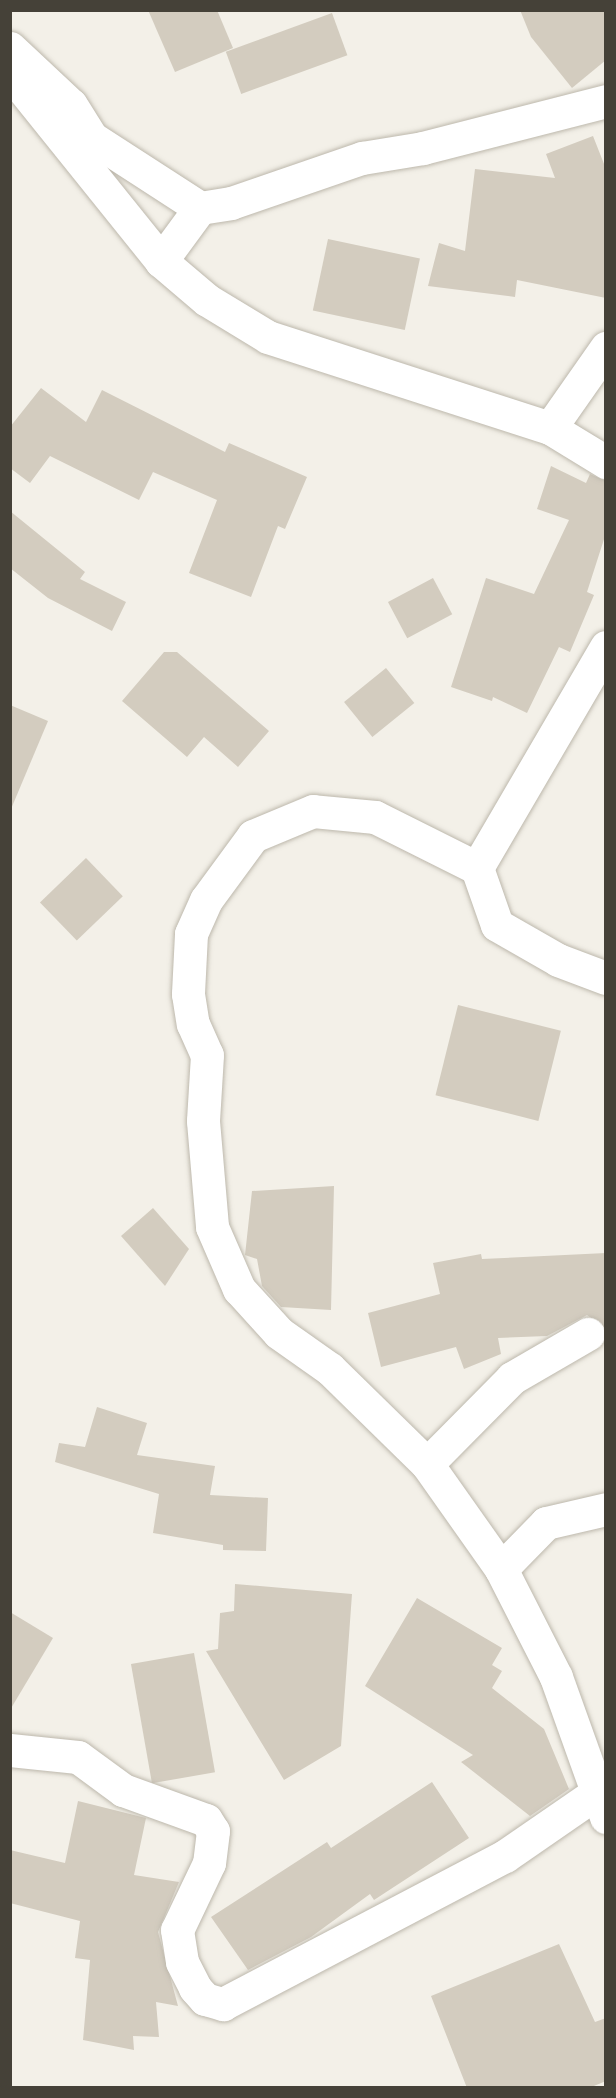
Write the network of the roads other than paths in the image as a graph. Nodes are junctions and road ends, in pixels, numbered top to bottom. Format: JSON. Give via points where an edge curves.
{"nodes":[{"id":1,"x":10,"y":48,"type":"edge"},
{"id":2,"x":10,"y":73,"type":"edge"},
{"id":3,"x":606,"y":101,"type":"edge"},
{"id":4,"x":200,"y":208,"type":"junction"},
{"id":5,"x":161,"y":261,"type":"junction"},
{"id":6,"x":606,"y":348,"type":"edge"},
{"id":7,"x":550,"y":428,"type":"junction"},
{"id":8,"x":606,"y":462,"type":"edge"},
{"id":9,"x":606,"y":647,"type":"edge"},
{"id":10,"x":477,"y":868,"type":"junction"},
{"id":11,"x":606,"y":978,"type":"edge"},
{"id":12,"x":588,"y":1334,"type":"dead end"},
{"id":13,"x":428,"y":1464,"type":"junction"},
{"id":14,"x":606,"y":1509,"type":"edge"},
{"id":15,"x":501,"y":1569,"type":"junction"},
{"id":16,"x":10,"y":1750,"type":"edge"},
{"id":17,"x":600,"y":1805,"type":"edge"}],
"edges":[{"from":1,"to":4,"type":"street","via":[[71,105],[92,138]]},
{"from":2,"to":5,"type":"street"},
{"from":3,"to":4,"type":"street","via":[[423,148],[362,158],[231,203]]},
{"from":4,"to":5,"type":"street"},
{"from":5,"to":7,"type":"street","via":[[207,300],[268,337]]},
{"from":6,"to":7,"type":"street"},
{"from":7,"to":8,"type":"street"},
{"from":9,"to":10,"type":"street"},
{"from":10,"to":11,"type":"street","via":[[497,925],[558,960]]},
{"from":10,"to":13,"type":"street","via":[[375,817],[313,811],[253,836],[206,900],[191,934],[188,994],[209,1074],[203,1121],[212,1227],[239,1289],[279,1333],[330,1369]]},
{"from":12,"to":13,"type":"street","via":[[512,1378]]},
{"from":13,"to":15,"type":"street"},
{"from":14,"to":15,"type":"street","via":[[546,1523]]},
{"from":15,"to":17,"type":"street","via":[[556,1677]]},
{"from":16,"to":17,"type":"street","via":[[78,1757],[132,1795],[206,1820],[213,1830],[209,1863],[178,1938],[195,1988],[205,1999],[223,2004]]}]}
